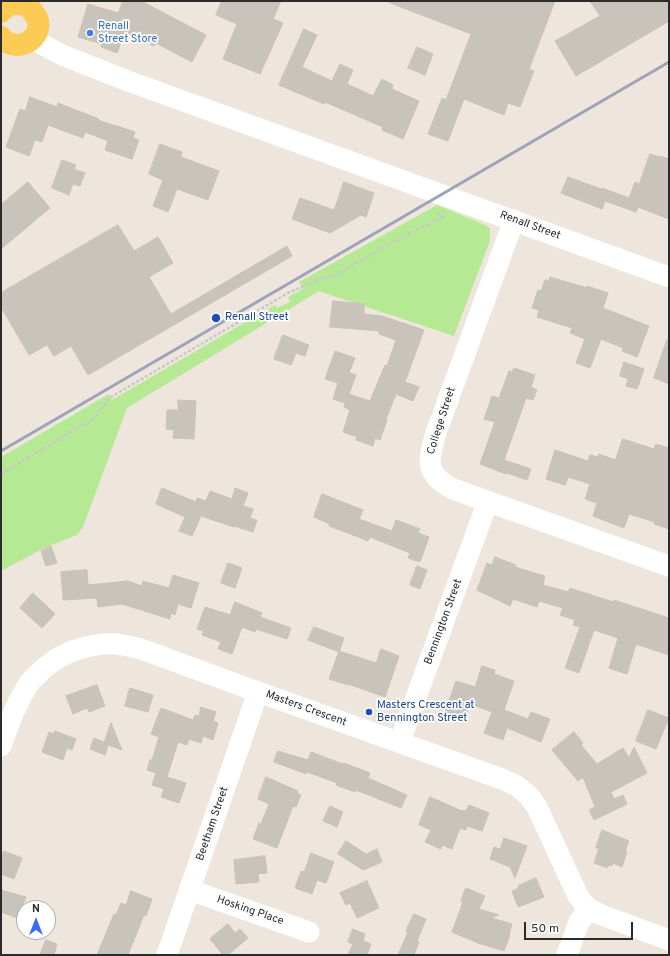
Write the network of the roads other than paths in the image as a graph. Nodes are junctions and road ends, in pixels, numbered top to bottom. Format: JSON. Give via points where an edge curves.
{"nodes":[{"id":1,"x":33,"y":5,"type":"edge"},
{"id":2,"x":1,"y":10,"type":"edge"},
{"id":3,"x":1,"y":38,"type":"edge"},
{"id":4,"x":32,"y":39,"type":"junction"},
{"id":5,"x":514,"y":220,"type":"junction"},
{"id":6,"x":669,"y":277,"type":"edge"},
{"id":7,"x":488,"y":500,"type":"junction"},
{"id":8,"x":669,"y":566,"type":"edge"},
{"id":9,"x":258,"y":692,"type":"junction"},
{"id":10,"x":400,"y":743,"type":"junction"},
{"id":11,"x":1,"y":746,"type":"edge"},
{"id":12,"x":190,"y":890,"type":"junction"},
{"id":13,"x":589,"y":908,"type":"junction"},
{"id":14,"x":309,"y":932,"type":"dead end"},
{"id":15,"x":669,"y":940,"type":"edge"},
{"id":16,"x":167,"y":955,"type":"edge"},
{"id":17,"x":566,"y":955,"type":"edge"}],
"edges":[{"from":1,"to":2,"type":"main road","via":[[16,4]]},
{"from":1,"to":4,"type":"main road","via":[[38,23],[37,32]]},
{"from":3,"to":4,"type":"main road","via":[[9,44],[17,45],[25,44]]},
{"from":4,"to":5,"type":"street","name":"Renall Street","via":[[62,55],[128,81]]},
{"from":5,"to":6,"type":"street","name":"Renall Street"},
{"from":5,"to":7,"type":"street","name":"College Street","via":[[431,450],[431,469],[436,477],[453,489]]},
{"from":7,"to":8,"type":"street","name":"College Street"},
{"from":7,"to":10,"type":"street","name":"Bennington Street"},
{"from":9,"to":10,"type":"street","name":"Masters Crescent"},
{"from":9,"to":11,"type":"street","name":"Masters Crescent","via":[[141,649],[106,644],[85,647],[64,654],[31,680],[19,701]]},
{"from":9,"to":12,"type":"street","name":"Beetham Street"},
{"from":10,"to":13,"type":"street","name":"Masters Crescent","via":[[502,779],[517,786],[529,796],[537,807],[578,896]]},
{"from":12,"to":14,"type":"street","name":"Hosking Place"},
{"from":12,"to":16,"type":"street","name":"Beetham Street"},
{"from":13,"to":15,"type":"street"},
{"from":13,"to":17,"type":"street","via":[[579,922]]}]}
